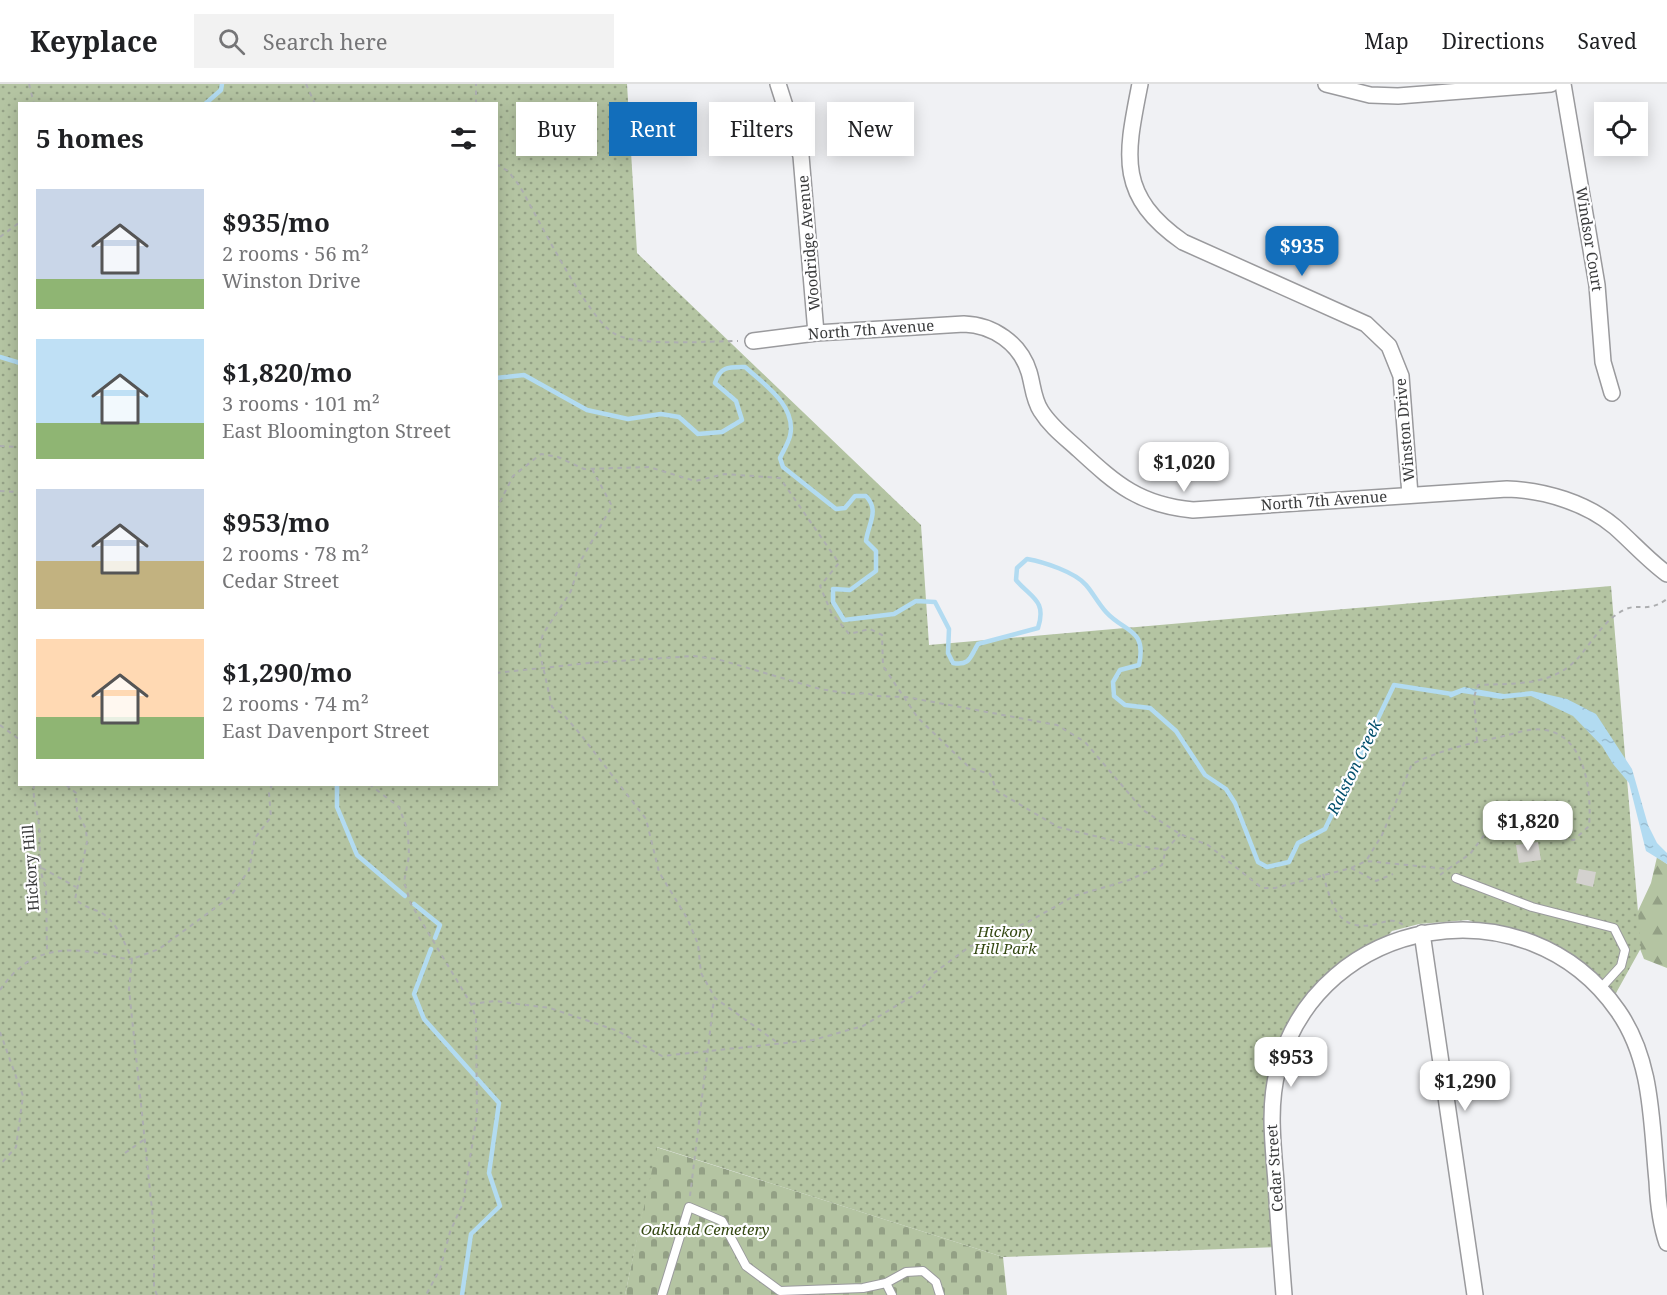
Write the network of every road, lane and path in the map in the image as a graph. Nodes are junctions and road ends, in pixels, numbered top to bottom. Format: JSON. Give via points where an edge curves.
{"nodes":[{"id":1,"x":29,"y":84,"type":"edge"},
{"id":2,"x":306,"y":84,"type":"edge"},
{"id":3,"x":476,"y":84,"type":"edge"},
{"id":4,"x":778,"y":84,"type":"edge"},
{"id":5,"x":1140,"y":84,"type":"edge"},
{"id":6,"x":1326,"y":84,"type":"edge"},
{"id":7,"x":1551,"y":84,"type":"edge"},
{"id":8,"x":1563,"y":84,"type":"edge"},
{"id":9,"x":34,"y":102,"type":"edge"},
{"id":10,"x":314,"y":102,"type":"edge"},
{"id":11,"x":476,"y":102,"type":"edge"},
{"id":12,"x":498,"y":165,"type":"edge"},
{"id":13,"x":18,"y":224,"type":"edge"},
{"id":14,"x":0,"y":237,"type":"edge"},
{"id":15,"x":816,"y":333,"type":"junction"},
{"id":16,"x":753,"y":341,"type":"joint"},
{"id":17,"x":1612,"y":393,"type":"dead end"},
{"id":18,"x":0,"y":446,"type":"edge"},
{"id":19,"x":18,"y":447,"type":"edge"},
{"id":20,"x":592,"y":469,"type":"junction"},
{"id":21,"x":0,"y":491,"type":"edge"},
{"id":22,"x":18,"y":492,"type":"edge"},
{"id":23,"x":1410,"y":495,"type":"junction"},
{"id":24,"x":498,"y":506,"type":"edge"},
{"id":25,"x":1667,"y":574,"type":"edge"},
{"id":26,"x":1667,"y":599,"type":"edge"},
{"id":27,"x":544,"y":668,"type":"junction"},
{"id":28,"x":498,"y":673,"type":"edge"},
{"id":29,"x":906,"y":697,"type":"junction"},
{"id":30,"x":0,"y":725,"type":"edge"},
{"id":31,"x":18,"y":738,"type":"edge"},
{"id":32,"x":1476,"y":741,"type":"junction"},
{"id":33,"x":34,"y":786,"type":"edge"},
{"id":34,"x":67,"y":786,"type":"edge"},
{"id":35,"x":271,"y":786,"type":"edge"},
{"id":36,"x":372,"y":786,"type":"edge"},
{"id":37,"x":1180,"y":834,"type":"junction"},
{"id":38,"x":1166,"y":850,"type":"junction"},
{"id":39,"x":1366,"y":861,"type":"junction"},
{"id":40,"x":42,"y":868,"type":"junction"},
{"id":41,"x":1351,"y":868,"type":"junction"},
{"id":42,"x":1448,"y":869,"type":"junction"},
{"id":43,"x":1323,"y":874,"type":"junction"},
{"id":44,"x":1392,"y":874,"type":"dead end"},
{"id":45,"x":1440,"y":875,"type":"dead end"},
{"id":46,"x":1456,"y":878,"type":"dead end"},
{"id":47,"x":76,"y":887,"type":"junction"},
{"id":48,"x":1417,"y":934,"type":"junction"},
{"id":49,"x":46,"y":952,"type":"junction"},
{"id":50,"x":132,"y":959,"type":"junction"},
{"id":51,"x":1600,"y":989,"type":"junction"},
{"id":52,"x":0,"y":990,"type":"edge"},
{"id":53,"x":715,"y":998,"type":"junction"},
{"id":54,"x":471,"y":1004,"type":"junction"},
{"id":55,"x":0,"y":1032,"type":"edge"},
{"id":56,"x":780,"y":1044,"type":"junction"},
{"id":57,"x":710,"y":1052,"type":"junction"},
{"id":58,"x":146,"y":1140,"type":"junction"},
{"id":59,"x":125,"y":1153,"type":"dead end"},
{"id":60,"x":0,"y":1165,"type":"edge"},
{"id":61,"x":689,"y":1207,"type":"junction"},
{"id":62,"x":1667,"y":1243,"type":"edge"},
{"id":63,"x":886,"y":1283,"type":"junction"},
{"id":64,"x":157,"y":1295,"type":"edge"},
{"id":65,"x":426,"y":1295,"type":"edge"},
{"id":66,"x":662,"y":1295,"type":"edge"},
{"id":67,"x":892,"y":1295,"type":"edge"},
{"id":68,"x":940,"y":1295,"type":"edge"},
{"id":69,"x":1284,"y":1295,"type":"edge"},
{"id":70,"x":1475,"y":1295,"type":"edge"}],
"edges":[{"from":1,"to":9,"type":"path"},
{"from":2,"to":10,"type":"path"},
{"from":3,"to":11,"type":"path"},
{"from":4,"to":15,"type":"street","name":"Woodridge Avenue","via":[[801,156]]},
{"from":5,"to":23,"type":"street","name":"Winston Drive","via":[[1131,125],[1129,161],[1150,214],[1183,242],[1366,324],[1389,346],[1401,376]]},
{"from":6,"to":7,"type":"street","via":[[1370,95],[1398,96]]},
{"from":8,"to":17,"type":"street","name":"Windsor Court","via":[[1597,285],[1604,363]]},
{"from":12,"to":16,"type":"path","via":[[519,185],[589,307],[615,334],[650,341]]},
{"from":13,"to":14,"type":"path"},
{"from":15,"to":16,"type":"street","name":"North 7th Avenue"},
{"from":15,"to":23,"type":"street","name":"North 7th Avenue","via":[[964,324],[987,327],[1014,345],[1049,423],[1119,486],[1171,508],[1193,510]]},
{"from":18,"to":19,"type":"path"},
{"from":20,"to":24,"type":"path","via":[[541,454],[513,476]]},
{"from":20,"to":27,"type":"path","via":[[612,506],[580,562],[571,591],[543,634],[539,649]]},
{"from":20,"to":29,"type":"path","via":[[649,467],[695,481],[725,474],[780,478],[839,563],[819,586],[831,612],[849,634],[870,629],[882,635],[883,666]]},
{"from":21,"to":22,"type":"path"},
{"from":23,"to":25,"type":"street","name":"North 7th Avenue","via":[[1507,489],[1547,494],[1593,512],[1614,526]]},
{"from":26,"to":32,"type":"path","via":[[1647,609],[1626,609],[1601,628],[1572,665],[1547,680],[1478,685],[1474,697]]},
{"from":27,"to":28,"type":"path"},
{"from":27,"to":29,"type":"path","via":[[693,656],[717,659],[830,691]]},
{"from":27,"to":53,"type":"path","via":[[552,707],[581,735],[646,819],[659,872],[687,918],[698,944],[701,973]]},
{"from":29,"to":37,"type":"path","via":[[1057,725],[1085,742],[1143,810]]},
{"from":29,"to":38,"type":"path","via":[[918,718],[970,768],[990,774],[997,791],[1038,817],[1058,827]]},
{"from":30,"to":31,"type":"path"},
{"from":32,"to":39,"type":"path","via":[[1412,764],[1382,835]]},
{"from":32,"to":42,"type":"path","via":[[1527,730],[1563,736],[1574,748],[1587,779],[1589,826],[1574,840],[1556,838],[1547,830],[1526,823],[1511,822],[1485,834],[1470,855]]},
{"from":33,"to":40,"type":"path","name":"Hickory Hill","via":[[32,799],[39,820]]},
{"from":34,"to":47,"type":"path","via":[[76,793],[76,812],[86,829],[85,856]]},
{"from":35,"to":50,"type":"path","via":[[271,817],[255,838],[249,870],[230,897],[159,949]]},
{"from":36,"to":54,"type":"path","via":[[399,807],[408,831],[404,882],[411,904]]},
{"from":37,"to":38,"type":"path"},
{"from":37,"to":43,"type":"path","via":[[1208,845],[1262,888]]},
{"from":38,"to":56,"type":"path","via":[[1162,865],[1145,874],[1074,896],[1028,922],[969,947],[934,973],[919,992],[863,1026],[813,1040]]},
{"from":39,"to":41,"type":"path"},
{"from":39,"to":42,"type":"path"},
{"from":40,"to":47,"type":"path"},
{"from":40,"to":49,"type":"path","name":"Hickory Hill","via":[[41,878],[46,887]]},
{"from":41,"to":43,"type":"path"},
{"from":41,"to":44,"type":"path","via":[[1376,881]]},
{"from":42,"to":45,"type":"path"},
{"from":43,"to":48,"type":"path","via":[[1340,919],[1365,926],[1398,921]]},
{"from":46,"to":51,"type":"lane","via":[[1532,907],[1614,928],[1625,950],[1621,966]]},
{"from":47,"to":50,"type":"path","via":[[75,899],[114,925]]},
{"from":48,"to":51,"type":"street","name":"Cedar Street","via":[[1468,929],[1520,938],[1567,961]]},
{"from":48,"to":69,"type":"street","name":"Cedar Street","via":[[1373,951],[1331,981],[1304,1014],[1287,1044],[1276,1077],[1272,1120]]},
{"from":48,"to":70,"type":"street"},
{"from":49,"to":50,"type":"path","via":[[78,950]]},
{"from":49,"to":52,"type":"path","via":[[32,957]]},
{"from":50,"to":58,"type":"path","via":[[129,989]]},
{"from":51,"to":62,"type":"street","name":"Cedar Street","via":[[1632,1034],[1644,1067],[1660,1215]]},
{"from":53,"to":56,"type":"path"},
{"from":53,"to":57,"type":"path"},
{"from":54,"to":57,"type":"path","via":[[495,1001],[550,1008],[618,1031],[662,1056]]},
{"from":54,"to":65,"type":"path","via":[[476,1018],[478,1091],[464,1203],[450,1232],[440,1269]]},
{"from":55,"to":60,"type":"path","via":[[23,1095],[16,1147]]},
{"from":56,"to":57,"type":"path"},
{"from":57,"to":61,"type":"path"},
{"from":58,"to":59,"type":"path"},
{"from":58,"to":64,"type":"path","via":[[154,1229],[153,1288]]},
{"from":61,"to":63,"type":"lane","via":[[722,1221],[746,1266],[780,1291],[863,1288]]},
{"from":61,"to":66,"type":"lane"},
{"from":63,"to":67,"type":"lane"},
{"from":63,"to":68,"type":"lane","via":[[906,1272],[922,1271],[936,1282]]}]}
